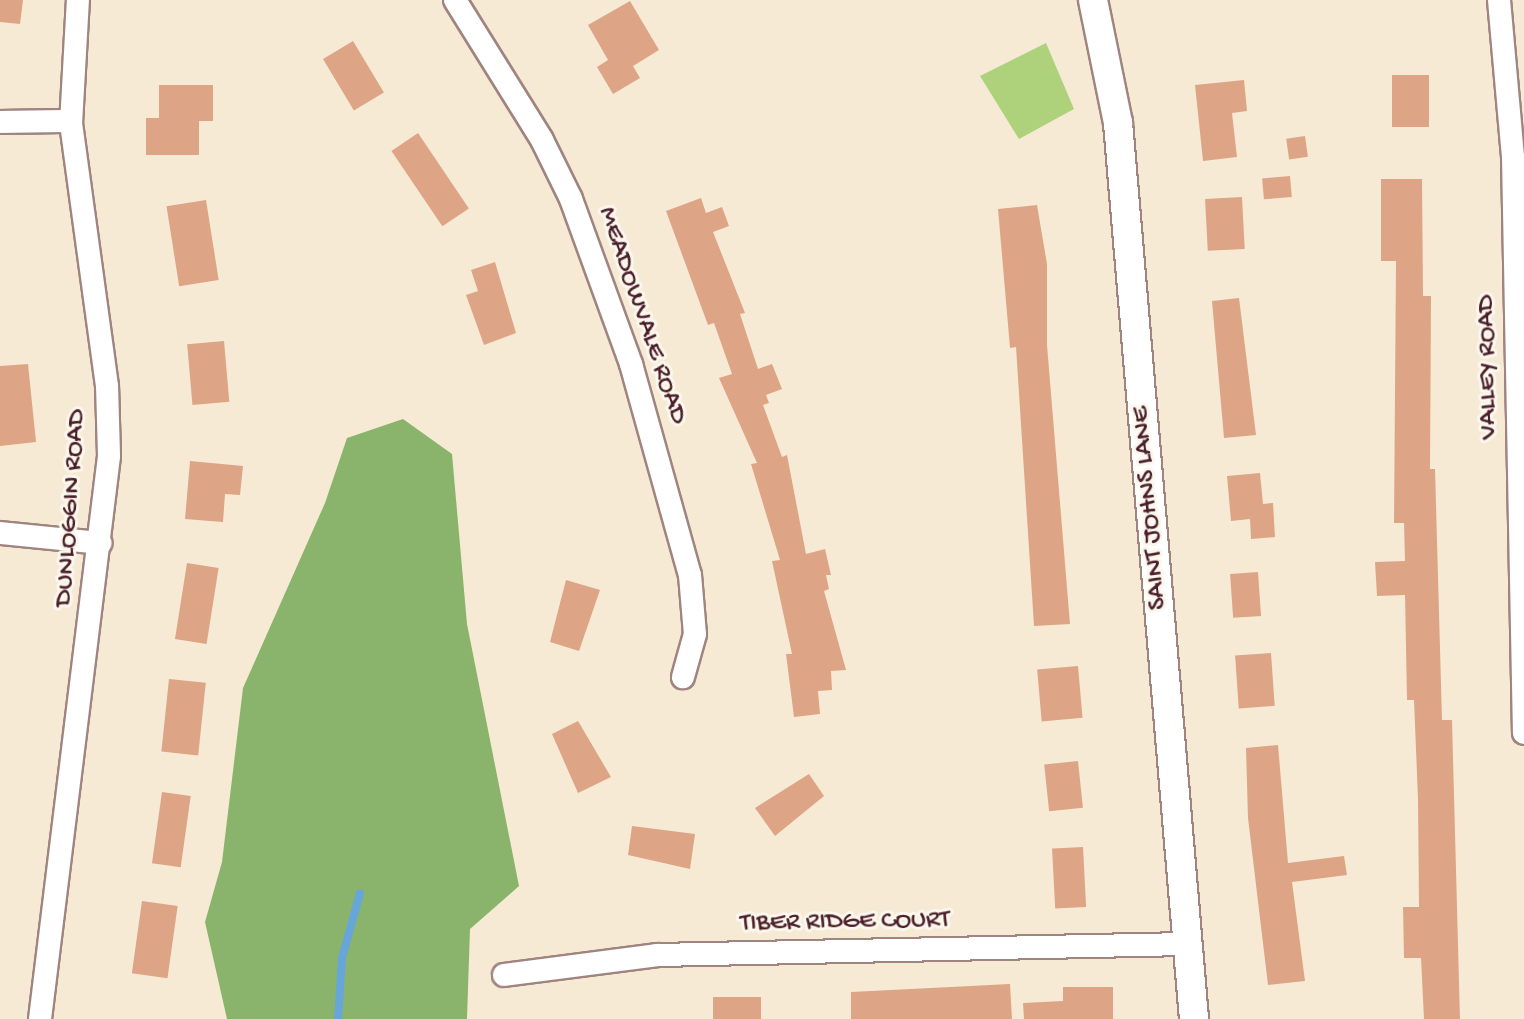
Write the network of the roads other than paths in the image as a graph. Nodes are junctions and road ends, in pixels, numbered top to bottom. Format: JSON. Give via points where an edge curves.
{"nodes":[{"id":1,"x":78,"y":0,"type":"edge"},
{"id":2,"x":455,"y":0,"type":"edge"},
{"id":3,"x":1093,"y":0,"type":"edge"},
{"id":4,"x":1499,"y":0,"type":"edge"},
{"id":5,"x":70,"y":121,"type":"junction"},
{"id":6,"x":0,"y":122,"type":"edge"},
{"id":7,"x":0,"y":533,"type":"edge"},
{"id":8,"x":101,"y":543,"type":"junction"},
{"id":9,"x":683,"y":677,"type":"dead end"},
{"id":10,"x":1524,"y":733,"type":"edge"},
{"id":11,"x":1188,"y":944,"type":"junction"},
{"id":12,"x":504,"y":975,"type":"dead end"},
{"id":13,"x":40,"y":1019,"type":"edge"},
{"id":14,"x":1194,"y":1019,"type":"edge"}],
"edges":[{"from":1,"to":5,"type":"street","name":"DUNLOGGIN ROAD"},
{"from":2,"to":9,"type":"street","name":"MEADOWVALE ROAD","via":[[542,140],[571,199],[631,364],[690,575],[695,634]]},
{"from":3,"to":11,"type":"street","name":"SAINT JOHNS LANE","via":[[1118,123]]},
{"from":4,"to":10,"type":"street","name":"VALLEY ROAD","via":[[1513,157]]},
{"from":5,"to":6,"type":"street"},
{"from":5,"to":8,"type":"street","name":"DUNLOGGIN ROAD","via":[[107,386],[109,456]]},
{"from":7,"to":8,"type":"street"},
{"from":8,"to":13,"type":"street","name":"DUNLOGGIN ROAD"},
{"from":11,"to":12,"type":"street","name":"TIBER RIDGE COURT","via":[[670,955]]},
{"from":11,"to":14,"type":"street","name":"SAINT JOHNS LANE"}]}
